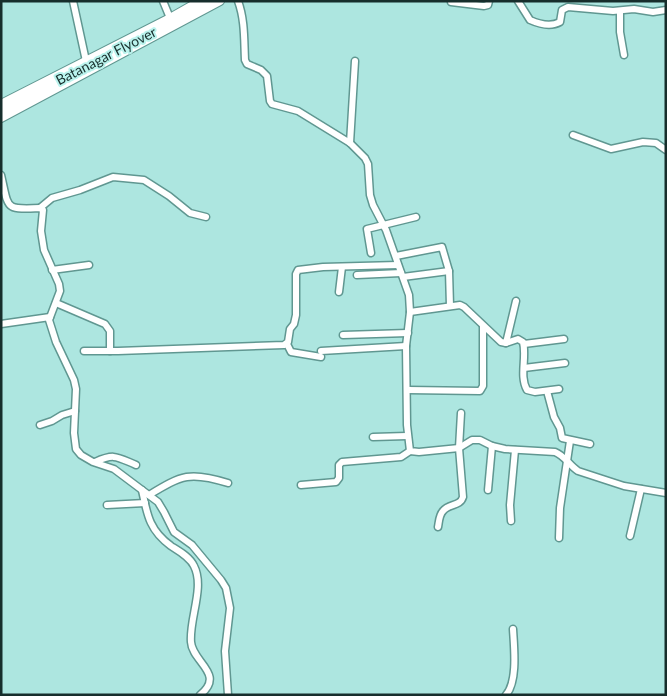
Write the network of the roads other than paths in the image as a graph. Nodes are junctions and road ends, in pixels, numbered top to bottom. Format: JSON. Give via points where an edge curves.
{"nodes":[{"id":1,"x":73,"y":1,"type":"edge"},
{"id":2,"x":163,"y":1,"type":"edge"},
{"id":3,"x":209,"y":1,"type":"edge"},
{"id":4,"x":220,"y":1,"type":"edge"},
{"id":5,"x":238,"y":1,"type":"edge"},
{"id":6,"x":489,"y":1,"type":"edge"},
{"id":7,"x":518,"y":1,"type":"edge"},
{"id":8,"x":194,"y":2,"type":"edge"},
{"id":9,"x":451,"y":2,"type":"edge"},
{"id":10,"x":666,"y":10,"type":"edge"},
{"id":11,"x":620,"y":11,"type":"junction"},
{"id":12,"x":170,"y":18,"type":"junction"},
{"id":13,"x":624,"y":55,"type":"dead end"},
{"id":14,"x":86,"y":61,"type":"junction"},
{"id":15,"x":354,"y":61,"type":"dead end"},
{"id":16,"x":1,"y":104,"type":"edge"},
{"id":17,"x":1,"y":110,"type":"edge"},
{"id":18,"x":1,"y":118,"type":"edge"},
{"id":19,"x":573,"y":135,"type":"dead end"},
{"id":20,"x":350,"y":143,"type":"junction"},
{"id":21,"x":666,"y":150,"type":"edge"},
{"id":22,"x":1,"y":175,"type":"edge"},
{"id":23,"x":40,"y":208,"type":"junction"},
{"id":24,"x":206,"y":217,"type":"dead end"},
{"id":25,"x":416,"y":217,"type":"dead end"},
{"id":26,"x":383,"y":225,"type":"junction"},
{"id":27,"x":371,"y":252,"type":"dead end"},
{"id":28,"x":396,"y":256,"type":"junction"},
{"id":29,"x":89,"y":265,"type":"dead end"},
{"id":30,"x":398,"y":265,"type":"junction"},
{"id":31,"x":342,"y":267,"type":"junction"},
{"id":32,"x":52,"y":270,"type":"junction"},
{"id":33,"x":449,"y":272,"type":"junction"},
{"id":34,"x":358,"y":275,"type":"dead end"},
{"id":35,"x":402,"y":275,"type":"junction"},
{"id":36,"x":339,"y":292,"type":"dead end"},
{"id":37,"x":516,"y":301,"type":"dead end"},
{"id":38,"x":56,"y":303,"type":"junction"},
{"id":39,"x":450,"y":306,"type":"junction"},
{"id":40,"x":410,"y":312,"type":"junction"},
{"id":41,"x":50,"y":317,"type":"junction"},
{"id":42,"x":1,"y":324,"type":"edge"},
{"id":43,"x":483,"y":326,"type":"junction"},
{"id":44,"x":408,"y":333,"type":"junction"},
{"id":45,"x":343,"y":335,"type":"dead end"},
{"id":46,"x":564,"y":338,"type":"dead end"},
{"id":47,"x":506,"y":343,"type":"junction"},
{"id":48,"x":287,"y":344,"type":"junction"},
{"id":49,"x":524,"y":344,"type":"junction"},
{"id":50,"x":406,"y":346,"type":"junction"},
{"id":51,"x":84,"y":351,"type":"dead end"},
{"id":52,"x":110,"y":351,"type":"junction"},
{"id":53,"x":565,"y":363,"type":"dead end"},
{"id":54,"x":524,"y":368,"type":"junction"},
{"id":55,"x":408,"y":390,"type":"junction"},
{"id":56,"x":559,"y":390,"type":"dead end"},
{"id":57,"x":547,"y":391,"type":"junction"},
{"id":58,"x":75,"y":411,"type":"junction"},
{"id":59,"x":461,"y":413,"type":"dead end"},
{"id":60,"x":40,"y":425,"type":"dead end"},
{"id":61,"x":407,"y":436,"type":"junction"},
{"id":62,"x":373,"y":437,"type":"dead end"},
{"id":63,"x":570,"y":441,"type":"junction"},
{"id":64,"x":590,"y":444,"type":"dead end"},
{"id":65,"x":492,"y":446,"type":"junction"},
{"id":66,"x":460,"y":448,"type":"junction"},
{"id":67,"x":515,"y":450,"type":"junction"},
{"id":68,"x":410,"y":451,"type":"junction"},
{"id":69,"x":568,"y":461,"type":"junction"},
{"id":70,"x":95,"y":462,"type":"junction"},
{"id":71,"x":136,"y":465,"type":"dead end"},
{"id":72,"x":228,"y":483,"type":"dead end"},
{"id":73,"x":301,"y":485,"type":"dead end"},
{"id":74,"x":641,"y":489,"type":"junction"},
{"id":75,"x":142,"y":490,"type":"junction"},
{"id":76,"x":488,"y":490,"type":"dead end"},
{"id":77,"x":666,"y":493,"type":"edge"},
{"id":78,"x":149,"y":495,"type":"junction"},
{"id":79,"x":144,"y":503,"type":"junction"},
{"id":80,"x":107,"y":505,"type":"dead end"},
{"id":81,"x":511,"y":521,"type":"dead end"},
{"id":82,"x":438,"y":527,"type":"dead end"},
{"id":83,"x":630,"y":536,"type":"dead end"},
{"id":84,"x":559,"y":538,"type":"dead end"},
{"id":85,"x":513,"y":629,"type":"dead end"},
{"id":86,"x":200,"y":695,"type":"edge"},
{"id":87,"x":228,"y":695,"type":"edge"},
{"id":88,"x":506,"y":695,"type":"edge"}],
"edges":[{"from":1,"to":14,"type":"street"},
{"from":2,"to":12,"type":"street"},
{"from":3,"to":17,"type":"main road","name":"Batanagar Flyover"},
{"from":4,"to":18,"type":"street"},
{"from":5,"to":20,"type":"street","via":[[244,29],[245,60],[267,76],[272,104],[298,111]]},
{"from":6,"to":9,"type":"street","via":[[484,6]]},
{"from":7,"to":11,"type":"street","via":[[530,20],[554,25],[560,22],[565,8]]},
{"from":8,"to":12,"type":"street"},
{"from":10,"to":11,"type":"street"},
{"from":11,"to":13,"type":"street"},
{"from":12,"to":14,"type":"street"},
{"from":14,"to":16,"type":"street"},
{"from":15,"to":20,"type":"street"},
{"from":19,"to":21,"type":"street","via":[[611,149],[643,142],[656,143]]},
{"from":20,"to":26,"type":"street","via":[[368,164],[370,195]]},
{"from":22,"to":23,"type":"street","via":[[11,208]]},
{"from":23,"to":24,"type":"street","via":[[52,198],[113,177],[144,180],[190,213]]},
{"from":23,"to":32,"type":"street","via":[[44,213],[41,231],[44,250]]},
{"from":25,"to":26,"type":"street"},
{"from":26,"to":27,"type":"street","via":[[368,229]]},
{"from":26,"to":28,"type":"street"},
{"from":28,"to":30,"type":"street"},
{"from":28,"to":33,"type":"street","via":[[442,247]]},
{"from":29,"to":32,"type":"street"},
{"from":30,"to":31,"type":"street"},
{"from":30,"to":35,"type":"street"},
{"from":31,"to":36,"type":"street"},
{"from":31,"to":48,"type":"street","via":[[306,268],[297,272],[295,320]]},
{"from":32,"to":38,"type":"street","via":[[60,291]]},
{"from":33,"to":35,"type":"street"},
{"from":33,"to":39,"type":"street"},
{"from":34,"to":35,"type":"street"},
{"from":35,"to":40,"type":"street"},
{"from":37,"to":47,"type":"street"},
{"from":38,"to":41,"type":"street"},
{"from":38,"to":52,"type":"street","via":[[105,324],[110,331]]},
{"from":39,"to":40,"type":"street"},
{"from":39,"to":43,"type":"street","via":[[460,305]]},
{"from":40,"to":44,"type":"street"},
{"from":41,"to":42,"type":"street"},
{"from":41,"to":58,"type":"street","via":[[51,329],[74,380]]},
{"from":43,"to":47,"type":"street","via":[[499,341]]},
{"from":43,"to":55,"type":"street","via":[[483,386],[480,391]]},
{"from":44,"to":45,"type":"street"},
{"from":44,"to":50,"type":"street"},
{"from":46,"to":49,"type":"street"},
{"from":47,"to":49,"type":"street","via":[[518,339]]},
{"from":48,"to":50,"type":"street","via":[[291,352],[321,354]]},
{"from":48,"to":52,"type":"street"},
{"from":49,"to":54,"type":"street"},
{"from":50,"to":55,"type":"street"},
{"from":51,"to":52,"type":"street"},
{"from":53,"to":54,"type":"street"},
{"from":54,"to":57,"type":"street","via":[[527,390]]},
{"from":55,"to":61,"type":"street"},
{"from":56,"to":57,"type":"street"},
{"from":57,"to":63,"type":"street","via":[[562,438]]},
{"from":58,"to":60,"type":"street"},
{"from":58,"to":70,"type":"street","via":[[76,449]]},
{"from":59,"to":66,"type":"street"},
{"from":61,"to":62,"type":"street"},
{"from":61,"to":68,"type":"street"},
{"from":63,"to":64,"type":"street"},
{"from":63,"to":69,"type":"street"},
{"from":65,"to":66,"type":"street","via":[[472,440]]},
{"from":65,"to":67,"type":"street"},
{"from":65,"to":76,"type":"street"},
{"from":66,"to":68,"type":"street"},
{"from":66,"to":82,"type":"street","via":[[462,501],[442,511]]},
{"from":67,"to":69,"type":"street","via":[[555,452]]},
{"from":67,"to":81,"type":"street"},
{"from":68,"to":73,"type":"street","via":[[401,457],[342,462],[336,482]]},
{"from":69,"to":74,"type":"street","via":[[578,471]]},
{"from":69,"to":84,"type":"street"},
{"from":70,"to":71,"type":"street","via":[[113,456]]},
{"from":70,"to":75,"type":"street","via":[[114,470]]},
{"from":72,"to":78,"type":"street","via":[[203,476],[186,477]]},
{"from":74,"to":77,"type":"street"},
{"from":74,"to":83,"type":"street"},
{"from":75,"to":78,"type":"street"},
{"from":75,"to":79,"type":"street"},
{"from":78,"to":87,"type":"street","via":[[158,502],[174,532],[192,545],[226,588],[230,608],[225,651]]},
{"from":79,"to":80,"type":"street"},
{"from":79,"to":86,"type":"street","via":[[150,523],[159,536],[190,560],[196,572],[198,585],[191,644],[208,670],[210,681]]},
{"from":85,"to":88,"type":"street","via":[[512,685]]}]}
